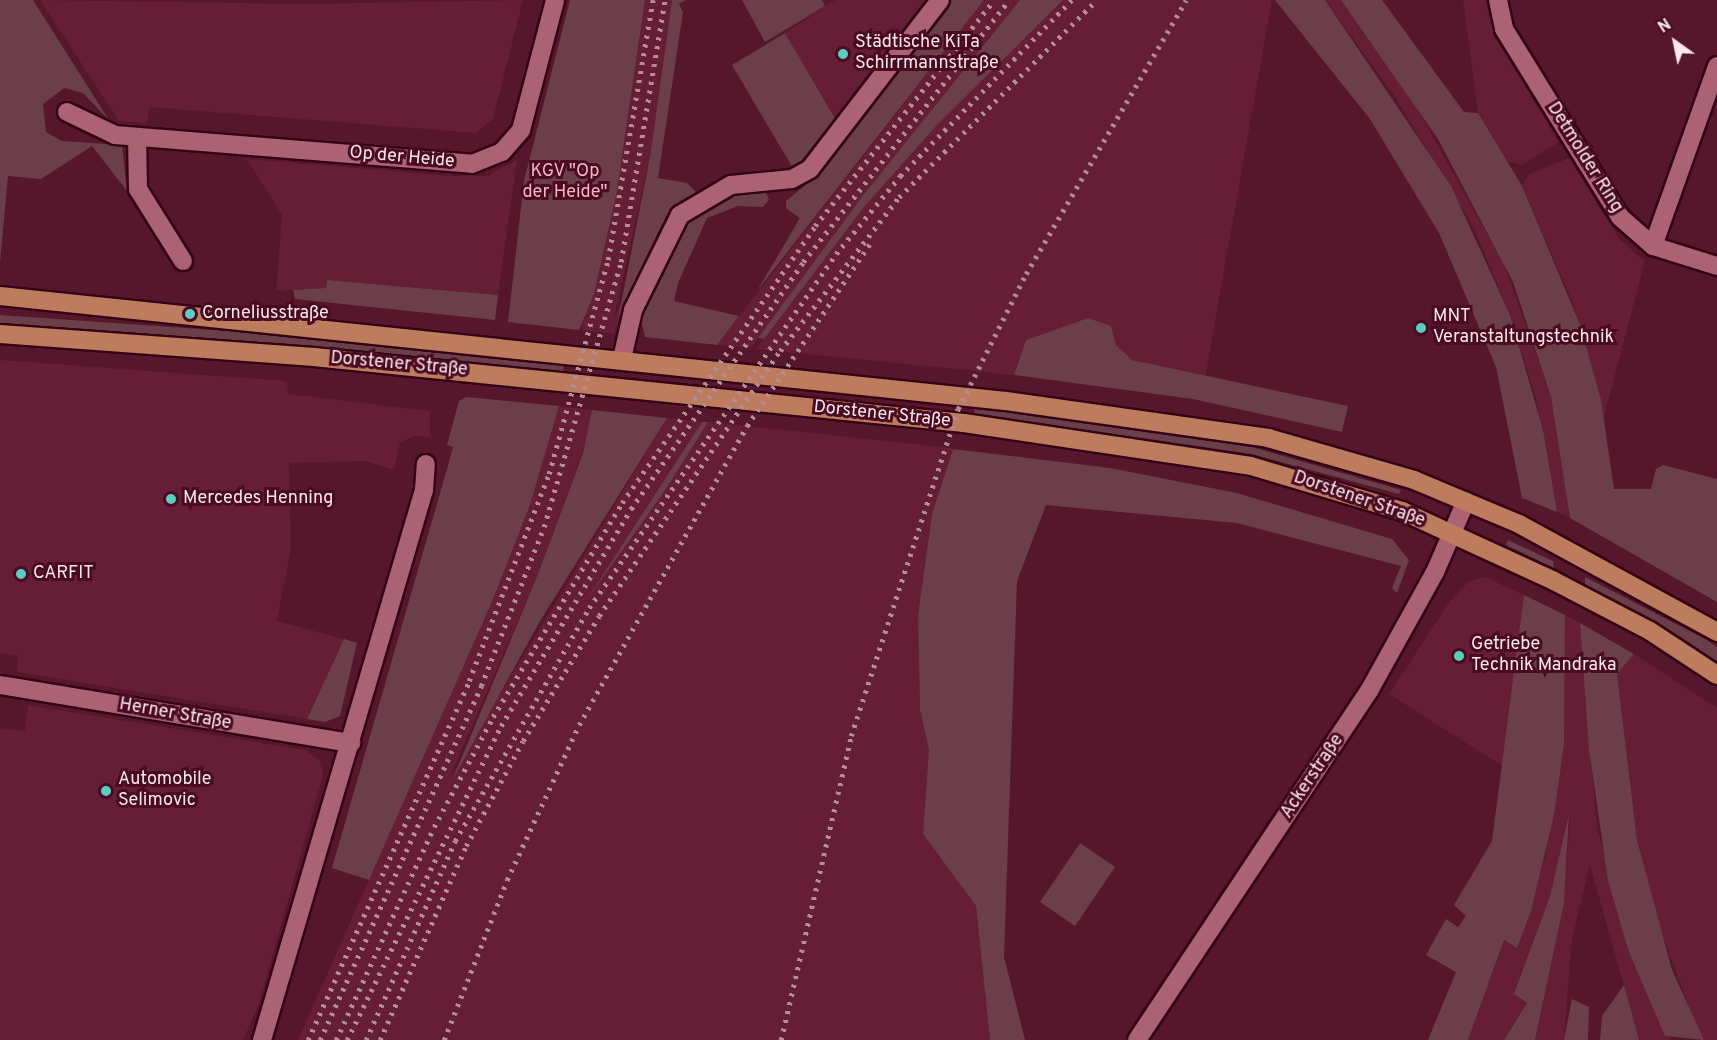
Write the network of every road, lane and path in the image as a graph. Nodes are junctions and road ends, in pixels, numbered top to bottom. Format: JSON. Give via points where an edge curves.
{"nodes":[{"id":1,"x":555,"y":0,"type":"edge"},
{"id":2,"x":940,"y":0,"type":"edge"},
{"id":3,"x":1498,"y":0,"type":"edge"},
{"id":4,"x":1717,"y":66,"type":"edge"},
{"id":5,"x":67,"y":112,"type":"dead end"},
{"id":6,"x":137,"y":137,"type":"junction"},
{"id":7,"x":1653,"y":246,"type":"junction"},
{"id":8,"x":183,"y":261,"type":"dead end"},
{"id":9,"x":1717,"y":266,"type":"edge"},
{"id":10,"x":0,"y":296,"type":"edge"},
{"id":11,"x":0,"y":334,"type":"edge"},
{"id":12,"x":622,"y":359,"type":"junction"},
{"id":13,"x":426,"y":464,"type":"dead end"},
{"id":14,"x":1466,"y":501,"type":"junction"},
{"id":15,"x":1454,"y":535,"type":"junction"},
{"id":16,"x":1717,"y":632,"type":"edge"},
{"id":17,"x":1717,"y":675,"type":"edge"},
{"id":18,"x":0,"y":685,"type":"edge"},
{"id":19,"x":351,"y":743,"type":"junction"},
{"id":20,"x":262,"y":1040,"type":"edge"},
{"id":21,"x":1137,"y":1040,"type":"edge"}],
"edges":[{"from":1,"to":6,"type":"street","name":"Op der Heide","via":[[521,130],[488,159],[472,164]]},
{"from":2,"to":12,"type":"street","via":[[810,169],[792,179],[731,184],[680,215],[633,310]]},
{"from":3,"to":7,"type":"street","name":"Detmolder Ring","via":[[1504,29],[1620,217]]},
{"from":4,"to":7,"type":"street"},
{"from":5,"to":6,"type":"street","name":"Op der Heide","via":[[115,135]]},
{"from":6,"to":8,"type":"street","via":[[138,189]]},
{"from":7,"to":9,"type":"street","name":"Detmolder Ring"},
{"from":10,"to":12,"type":"main road","name":"Dorstener Straße"},
{"from":11,"to":15,"type":"main road","name":"Dorstener Straße","via":[[446,369],[1077,438],[1286,474],[1402,511]]},
{"from":12,"to":14,"type":"main road","name":"Dorstener Straße","via":[[1145,417],[1268,438],[1414,480]]},
{"from":13,"to":19,"type":"street","via":[[424,490]]},
{"from":14,"to":15,"type":"street","name":"Ackerstraße"},
{"from":14,"to":16,"type":"main road","name":"Dorstener Straße","via":[[1583,554]]},
{"from":15,"to":17,"type":"main road","name":"Dorstener Straße","via":[[1587,598]]},
{"from":15,"to":21,"type":"street","name":"Ackerstraße","via":[[1369,691]]},
{"from":18,"to":19,"type":"street","name":"Herner Straße"},
{"from":19,"to":20,"type":"street"}]}
